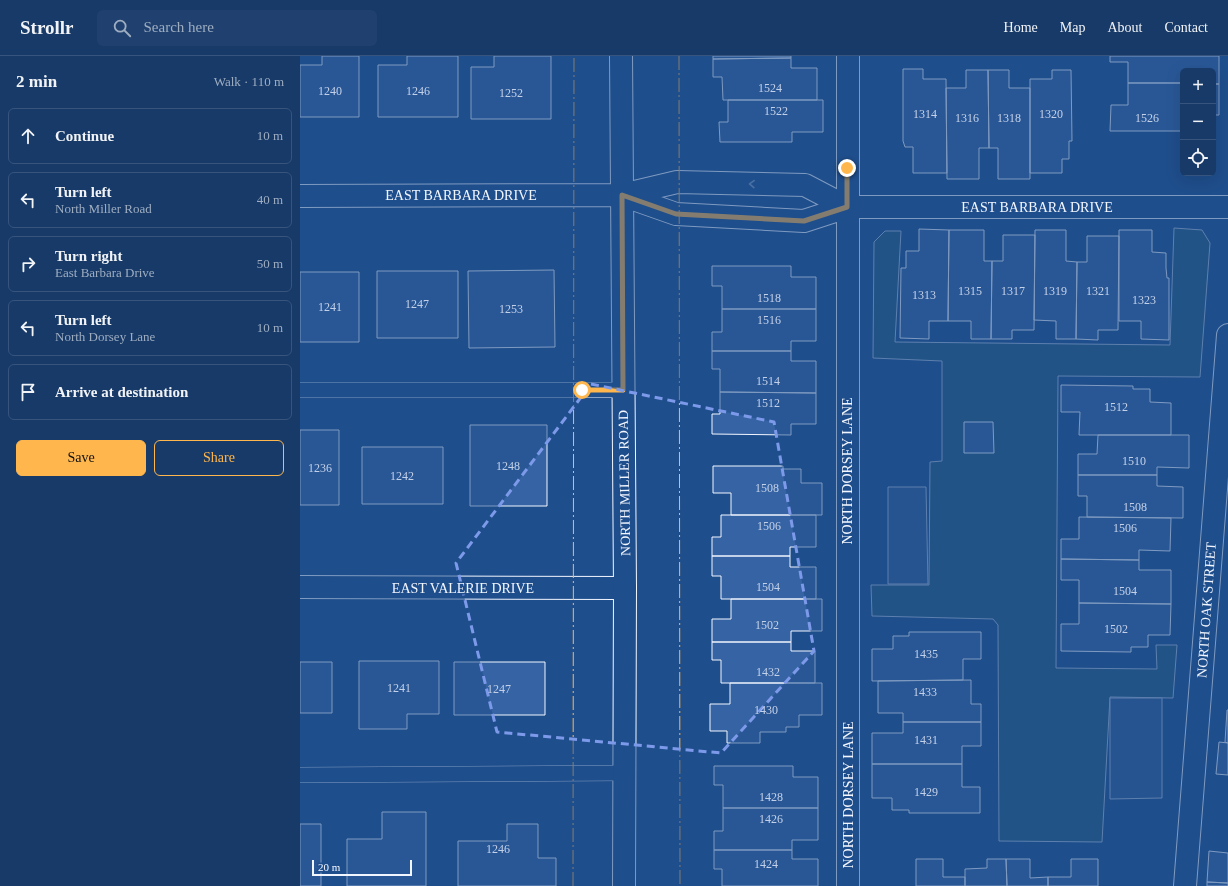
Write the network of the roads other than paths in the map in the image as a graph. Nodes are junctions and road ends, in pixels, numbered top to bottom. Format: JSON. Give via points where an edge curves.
{"nodes":[{"id":1,"x":621,"y":56,"type":"edge"},
{"id":2,"x":848,"y":56,"type":"edge"},
{"id":3,"x":786,"y":185,"type":"junction"},
{"id":4,"x":622,"y":195,"type":"junction"},
{"id":5,"x":300,"y":196,"type":"edge"},
{"id":6,"x":847,"y":207,"type":"junction"},
{"id":7,"x":1228,"y":208,"type":"edge"},
{"id":8,"x":784,"y":220,"type":"junction"},
{"id":9,"x":1228,"y":335,"type":"edge"},
{"id":10,"x":300,"y":390,"type":"edge"},
{"id":11,"x":623,"y":390,"type":"junction"},
{"id":12,"x":300,"y":587,"type":"edge"},
{"id":13,"x":625,"y":588,"type":"junction"},
{"id":14,"x":625,"y":773,"type":"junction"},
{"id":15,"x":300,"y":775,"type":"edge"},
{"id":16,"x":624,"y":886,"type":"edge"},
{"id":17,"x":848,"y":886,"type":"edge"},
{"id":18,"x":1185,"y":886,"type":"edge"}],
"edges":[{"from":1,"to":4,"type":"street","name":"NORTH MILLER ROAD"},
{"from":2,"to":6,"type":"street","name":"NORTH DORSEY LANE"},
{"from":3,"to":4,"type":"street","name":"EAST BARBARA DRIVE","one_way":true,"via":[[677,182]]},
{"from":3,"to":6,"type":"street","name":"EAST BARBARA DRIVE","via":[[805,185]]},
{"from":3,"to":8,"type":"street"},
{"from":4,"to":5,"type":"street","name":"EAST BARBARA DRIVE"},
{"from":4,"to":8,"type":"street","name":"EAST BARBARA DRIVE","via":[[676,214]]},
{"from":4,"to":11,"type":"street","name":"NORTH MILLER ROAD"},
{"from":6,"to":7,"type":"street","name":"EAST BARBARA DRIVE"},
{"from":6,"to":8,"type":"street","name":"EAST BARBARA DRIVE","via":[[804,221]]},
{"from":6,"to":17,"type":"street","name":"NORTH DORSEY LANE"},
{"from":9,"to":18,"type":"street","name":"NORTH OAK STREET"},
{"from":10,"to":11,"type":"lane"},
{"from":11,"to":13,"type":"street","name":"NORTH MILLER ROAD"},
{"from":12,"to":13,"type":"street","name":"EAST VALERIE DRIVE"},
{"from":13,"to":14,"type":"street","name":"NORTH MILLER ROAD"},
{"from":14,"to":15,"type":"lane"},
{"from":14,"to":16,"type":"street","name":"NORTH MILLER ROAD"}]}
